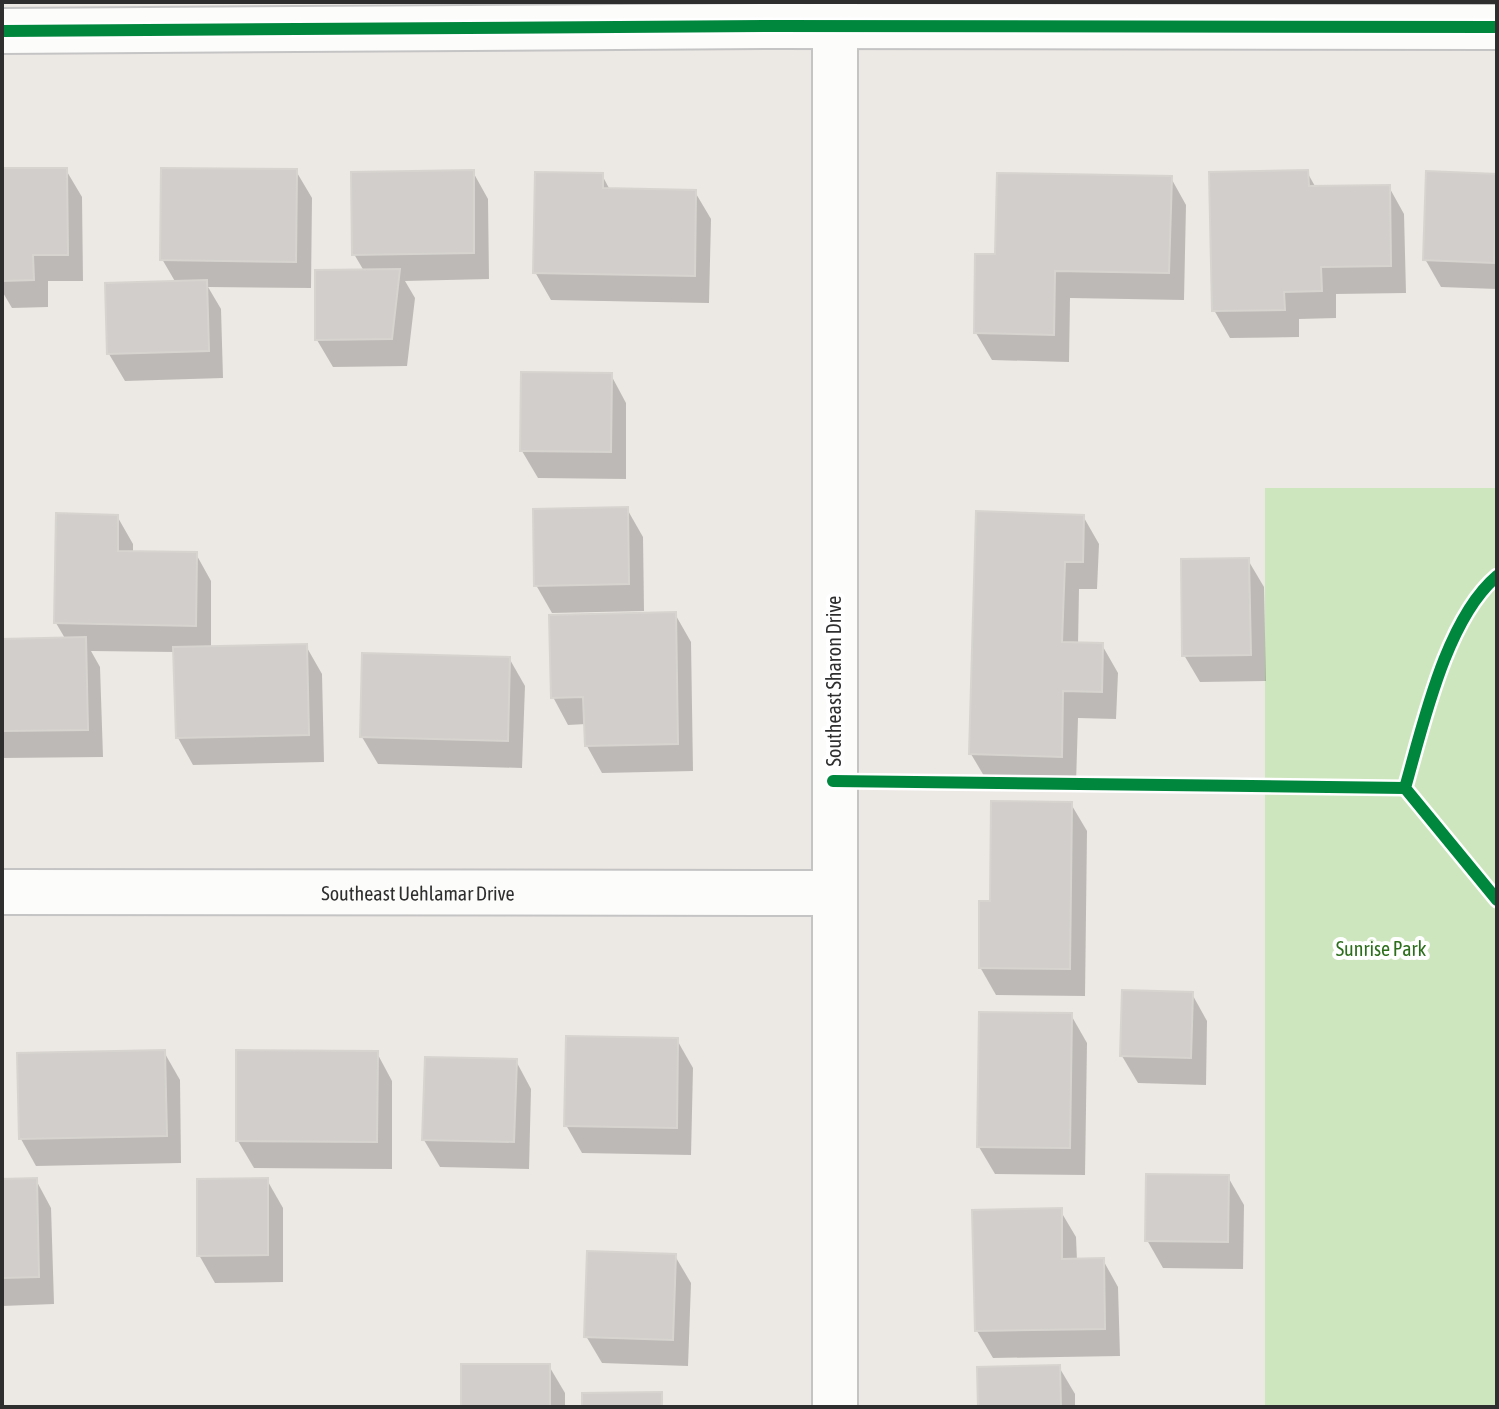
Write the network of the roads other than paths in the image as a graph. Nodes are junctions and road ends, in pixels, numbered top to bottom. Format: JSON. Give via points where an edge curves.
{"nodes":[{"id":1,"x":834,"y":14,"type":"edge"},
{"id":2,"x":1497,"y":27,"type":"edge"},
{"id":3,"x":2,"y":31,"type":"edge"},
{"id":4,"x":2,"y":892,"type":"edge"},
{"id":5,"x":833,"y":893,"type":"junction"},
{"id":6,"x":835,"y":1407,"type":"edge"}],
"edges":[{"from":1,"to":2,"type":"street"},
{"from":1,"to":3,"type":"street"},
{"from":1,"to":5,"type":"street","name":"Southeast Sharon Drive"},
{"from":4,"to":5,"type":"street","name":"Southeast Uehlamar Drive"},
{"from":5,"to":6,"type":"street","name":"Southeast Sharon Drive"}]}
